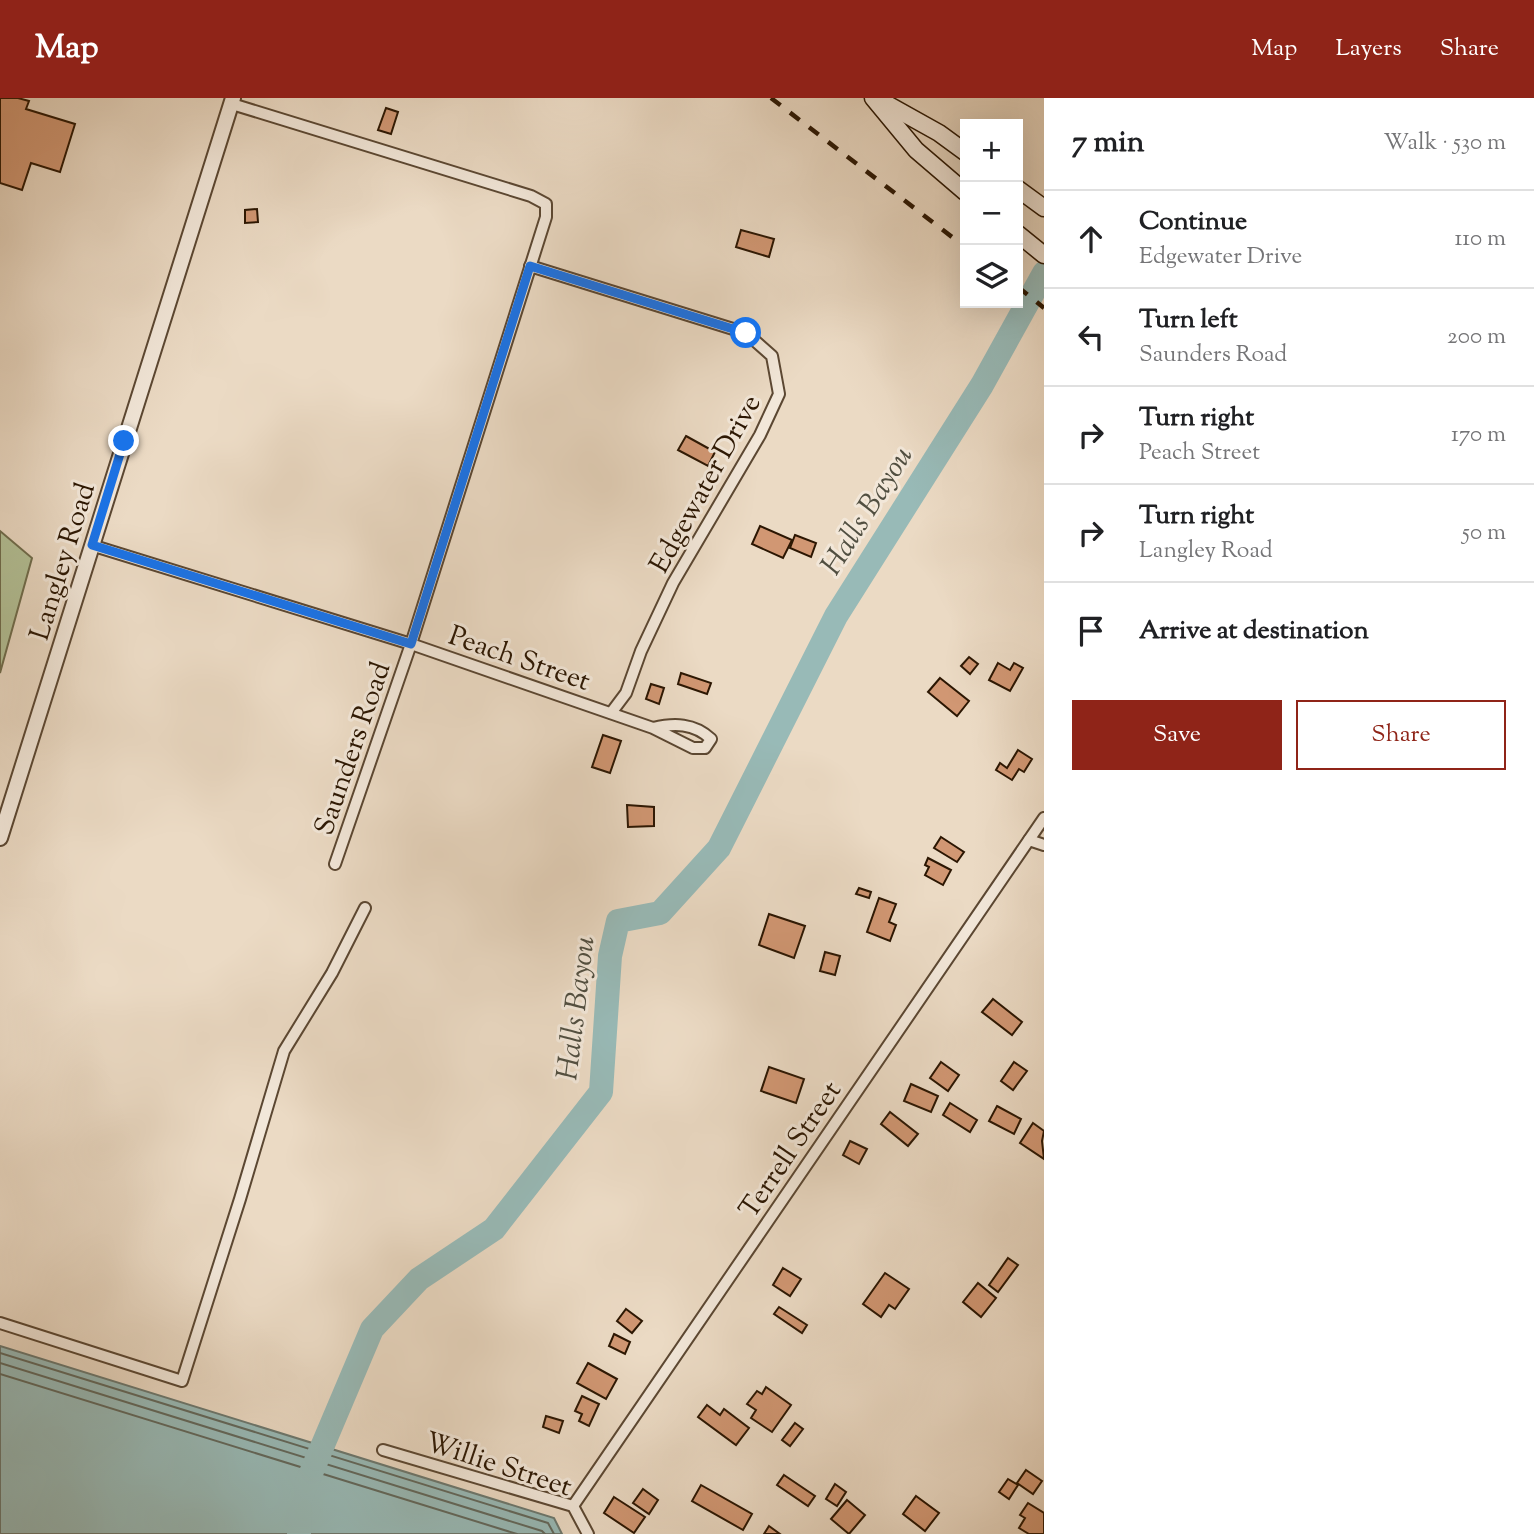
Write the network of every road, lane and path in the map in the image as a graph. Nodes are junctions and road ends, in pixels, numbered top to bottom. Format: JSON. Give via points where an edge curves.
{"nodes":[{"id":1,"x":874,"y":98,"type":"edge"},
{"id":2,"x":232,"y":101,"type":"edge"},
{"id":3,"x":960,"y":148,"type":"edge"},
{"id":4,"x":960,"y":188,"type":"edge"},
{"id":5,"x":1023,"y":193,"type":"edge"},
{"id":6,"x":1044,"y":208,"type":"edge"},
{"id":7,"x":1023,"y":239,"type":"edge"},
{"id":8,"x":1044,"y":255,"type":"edge"},
{"id":9,"x":530,"y":266,"type":"junction"},
{"id":10,"x":92,"y":545,"type":"junction"},
{"id":11,"x":411,"y":644,"type":"junction"},
{"id":12,"x":611,"y":713,"type":"junction"},
{"id":13,"x":653,"y":728,"type":"dead end"},
{"id":14,"x":1044,"y":818,"type":"edge"},
{"id":15,"x":0,"y":838,"type":"edge"},
{"id":16,"x":1029,"y":840,"type":"junction"},
{"id":17,"x":1044,"y":845,"type":"edge"},
{"id":18,"x":335,"y":864,"type":"dead end"},
{"id":19,"x":365,"y":908,"type":"dead end"},
{"id":20,"x":0,"y":1323,"type":"edge"},
{"id":21,"x":383,"y":1450,"type":"dead end"},
{"id":22,"x":573,"y":1506,"type":"junction"},
{"id":23,"x":588,"y":1534,"type":"edge"}],
"edges":[{"from":1,"to":3,"type":"main road"},
{"from":1,"to":4,"type":"main road","via":[[916,150]]},
{"from":2,"to":9,"type":"street","name":"Saunders Road","via":[[546,204]]},
{"from":2,"to":10,"type":"street","name":"Langley Road"},
{"from":5,"to":6,"type":"main road"},
{"from":7,"to":8,"type":"main road"},
{"from":9,"to":11,"type":"street","name":"Saunders Road"},
{"from":9,"to":12,"type":"street","name":"Edgewater Drive","via":[[746,333],[772,356],[779,394],[673,583],[626,693]]},
{"from":10,"to":11,"type":"street","name":"Peach Street"},
{"from":10,"to":15,"type":"street","name":"Langley Road"},
{"from":11,"to":12,"type":"street","name":"Peach Street"},
{"from":11,"to":18,"type":"street","name":"Saunders Road"},
{"from":12,"to":13,"type":"street","name":"Peach Street"},
{"from":14,"to":16,"type":"street","name":"Terrell Street"},
{"from":16,"to":17,"type":"street"},
{"from":16,"to":22,"type":"street","name":"Terrell Street"},
{"from":19,"to":20,"type":"street","via":[[284,1051],[181,1381]]},
{"from":21,"to":22,"type":"street","name":"Willie Street"},
{"from":22,"to":23,"type":"street","name":"Willie Street"}]}
